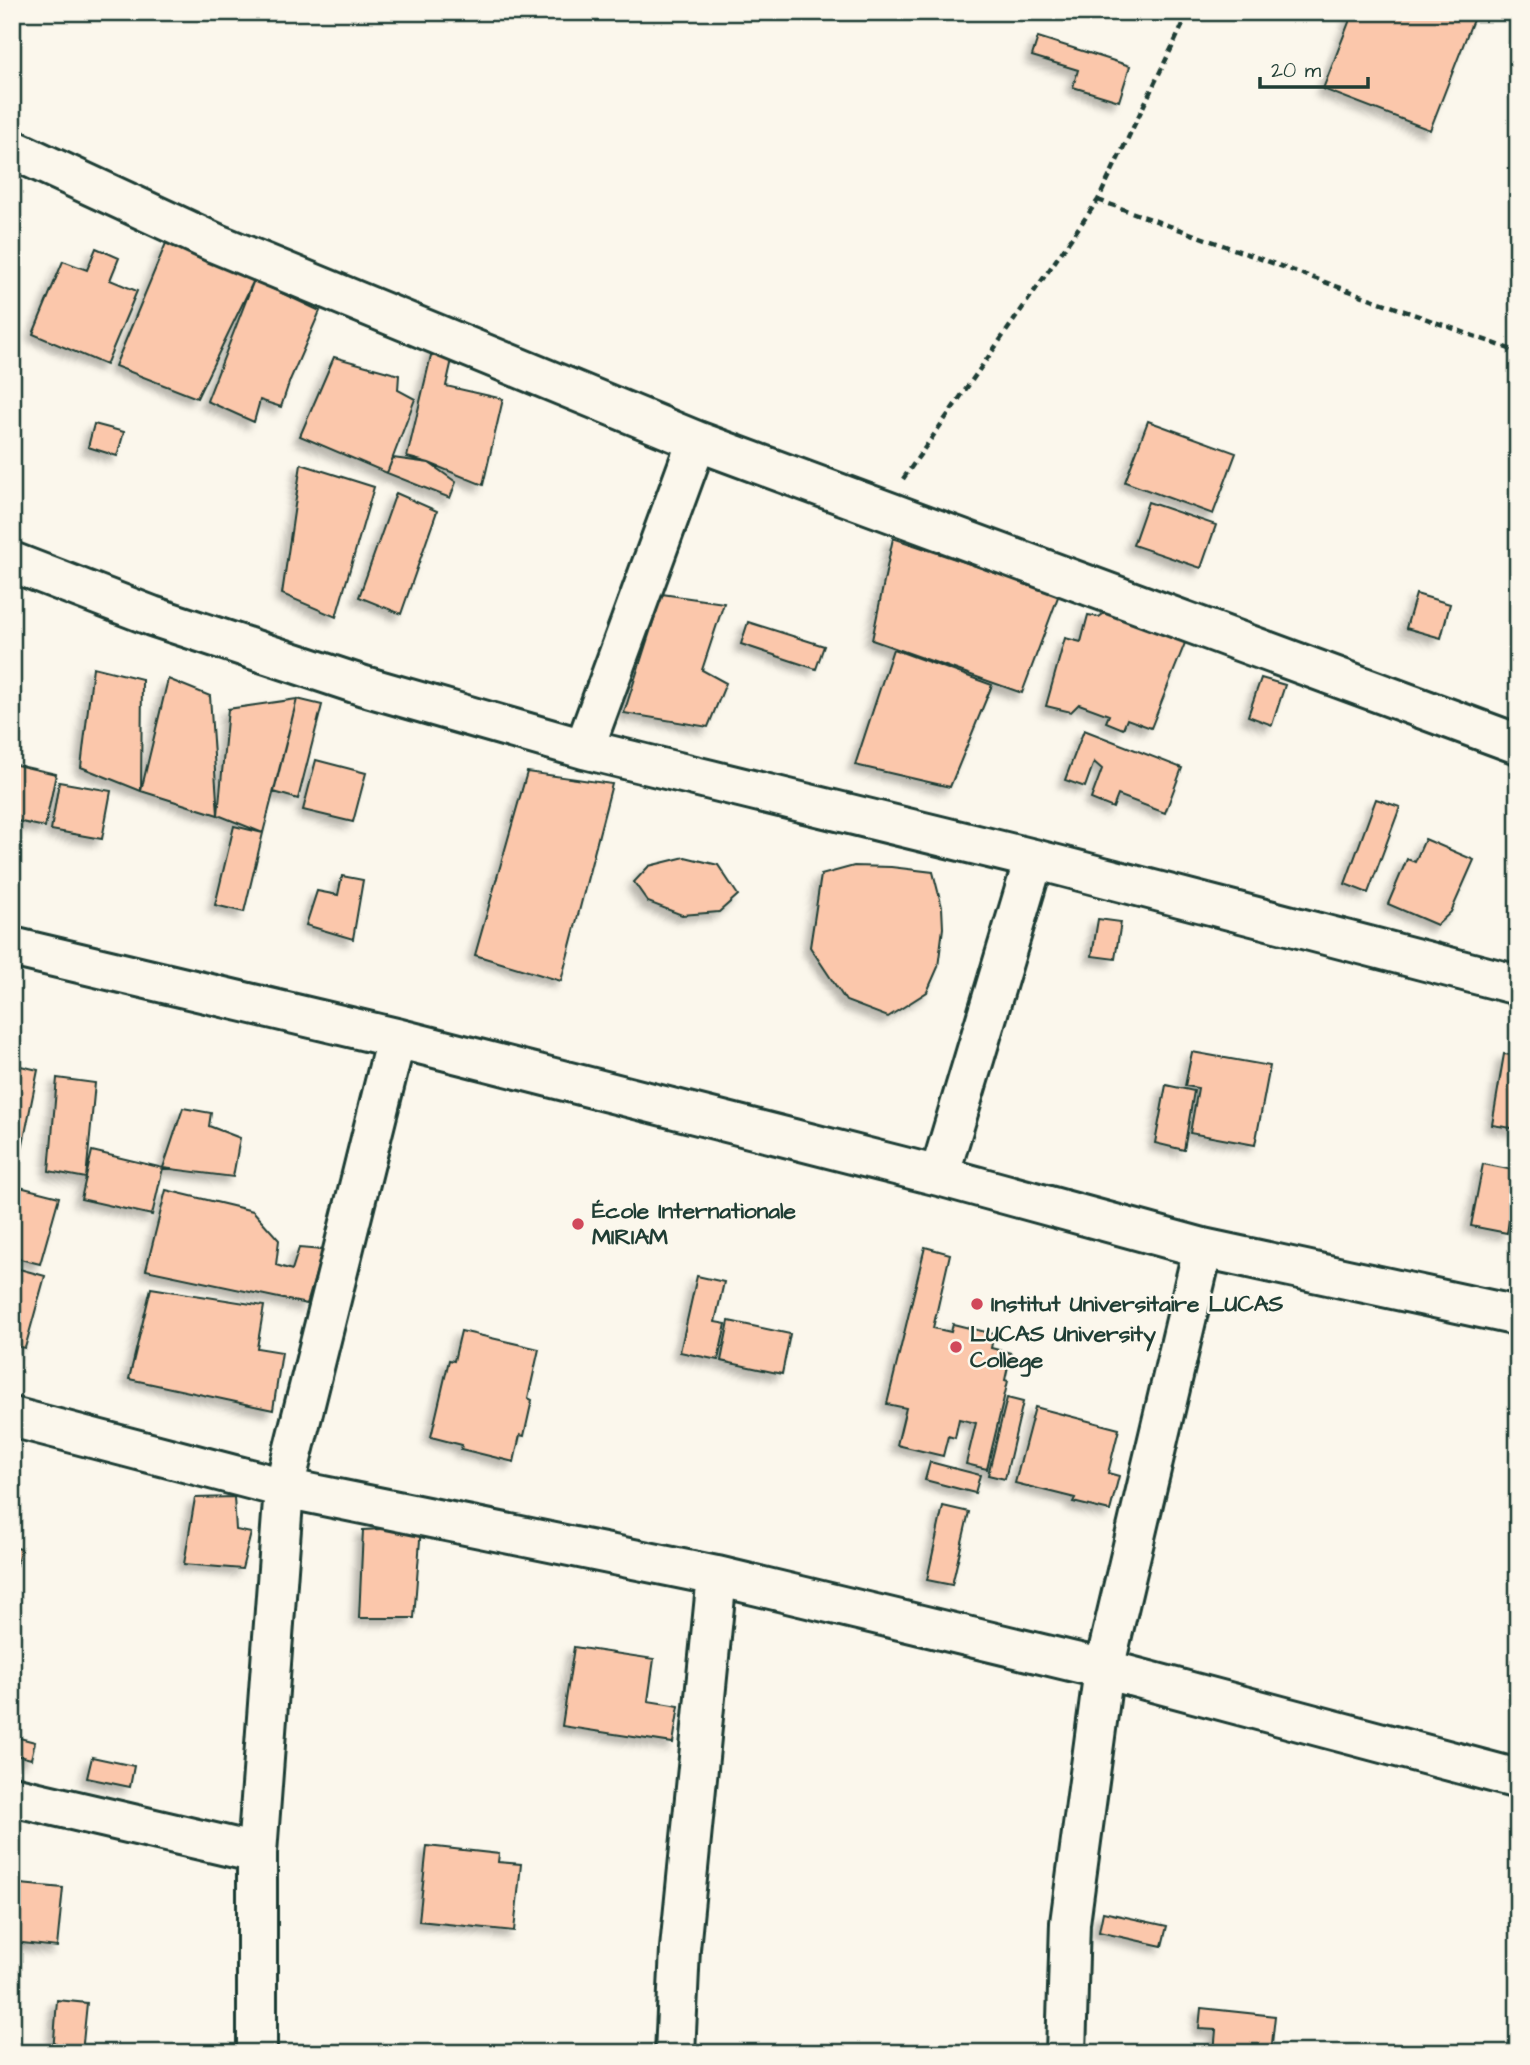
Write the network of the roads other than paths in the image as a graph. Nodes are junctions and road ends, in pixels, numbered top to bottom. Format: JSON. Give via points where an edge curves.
{"nodes":[{"id":1,"x":12,"y":149,"type":"edge"},
{"id":2,"x":697,"y":441,"type":"junction"},
{"id":3,"x":12,"y":562,"type":"edge"},
{"id":4,"x":1518,"y":744,"type":"edge"},
{"id":5,"x":584,"y":749,"type":"junction"},
{"id":6,"x":1034,"y":859,"type":"junction"},
{"id":7,"x":12,"y":947,"type":"edge"},
{"id":8,"x":1518,"y":985,"type":"edge"},
{"id":9,"x":396,"y":1038,"type":"junction"},
{"id":10,"x":939,"y":1176,"type":"junction"},
{"id":11,"x":1203,"y":1248,"type":"junction"},
{"id":12,"x":1518,"y":1316,"type":"edge"},
{"id":13,"x":12,"y":1417,"type":"edge"},
{"id":14,"x":284,"y":1488,"type":"junction"},
{"id":15,"x":717,"y":1576,"type":"junction"},
{"id":16,"x":1104,"y":1669,"type":"junction"},
{"id":17,"x":1518,"y":1779,"type":"edge"},
{"id":18,"x":12,"y":1796,"type":"edge"},
{"id":19,"x":257,"y":1853,"type":"junction"},
{"id":20,"x":257,"y":2053,"type":"edge"},
{"id":21,"x":675,"y":2053,"type":"edge"},
{"id":22,"x":1066,"y":2053,"type":"edge"}],
"edges":[{"from":1,"to":2,"type":"street","via":[[215,243]]},
{"from":2,"to":4,"type":"street"},
{"from":2,"to":5,"type":"street"},
{"from":3,"to":5,"type":"street","via":[[192,629]]},
{"from":5,"to":6,"type":"street"},
{"from":6,"to":8,"type":"street"},
{"from":6,"to":10,"type":"street"},
{"from":7,"to":9,"type":"street"},
{"from":9,"to":10,"type":"street"},
{"from":9,"to":14,"type":"street"},
{"from":10,"to":11,"type":"street"},
{"from":11,"to":12,"type":"street"},
{"from":11,"to":16,"type":"street"},
{"from":13,"to":14,"type":"street"},
{"from":14,"to":15,"type":"street"},
{"from":14,"to":19,"type":"street"},
{"from":15,"to":16,"type":"street"},
{"from":15,"to":21,"type":"street","via":[[680,1949]]},
{"from":16,"to":17,"type":"street"},
{"from":16,"to":22,"type":"street","via":[[1070,1923]]},
{"from":18,"to":19,"type":"street"},
{"from":19,"to":20,"type":"street"}]}
